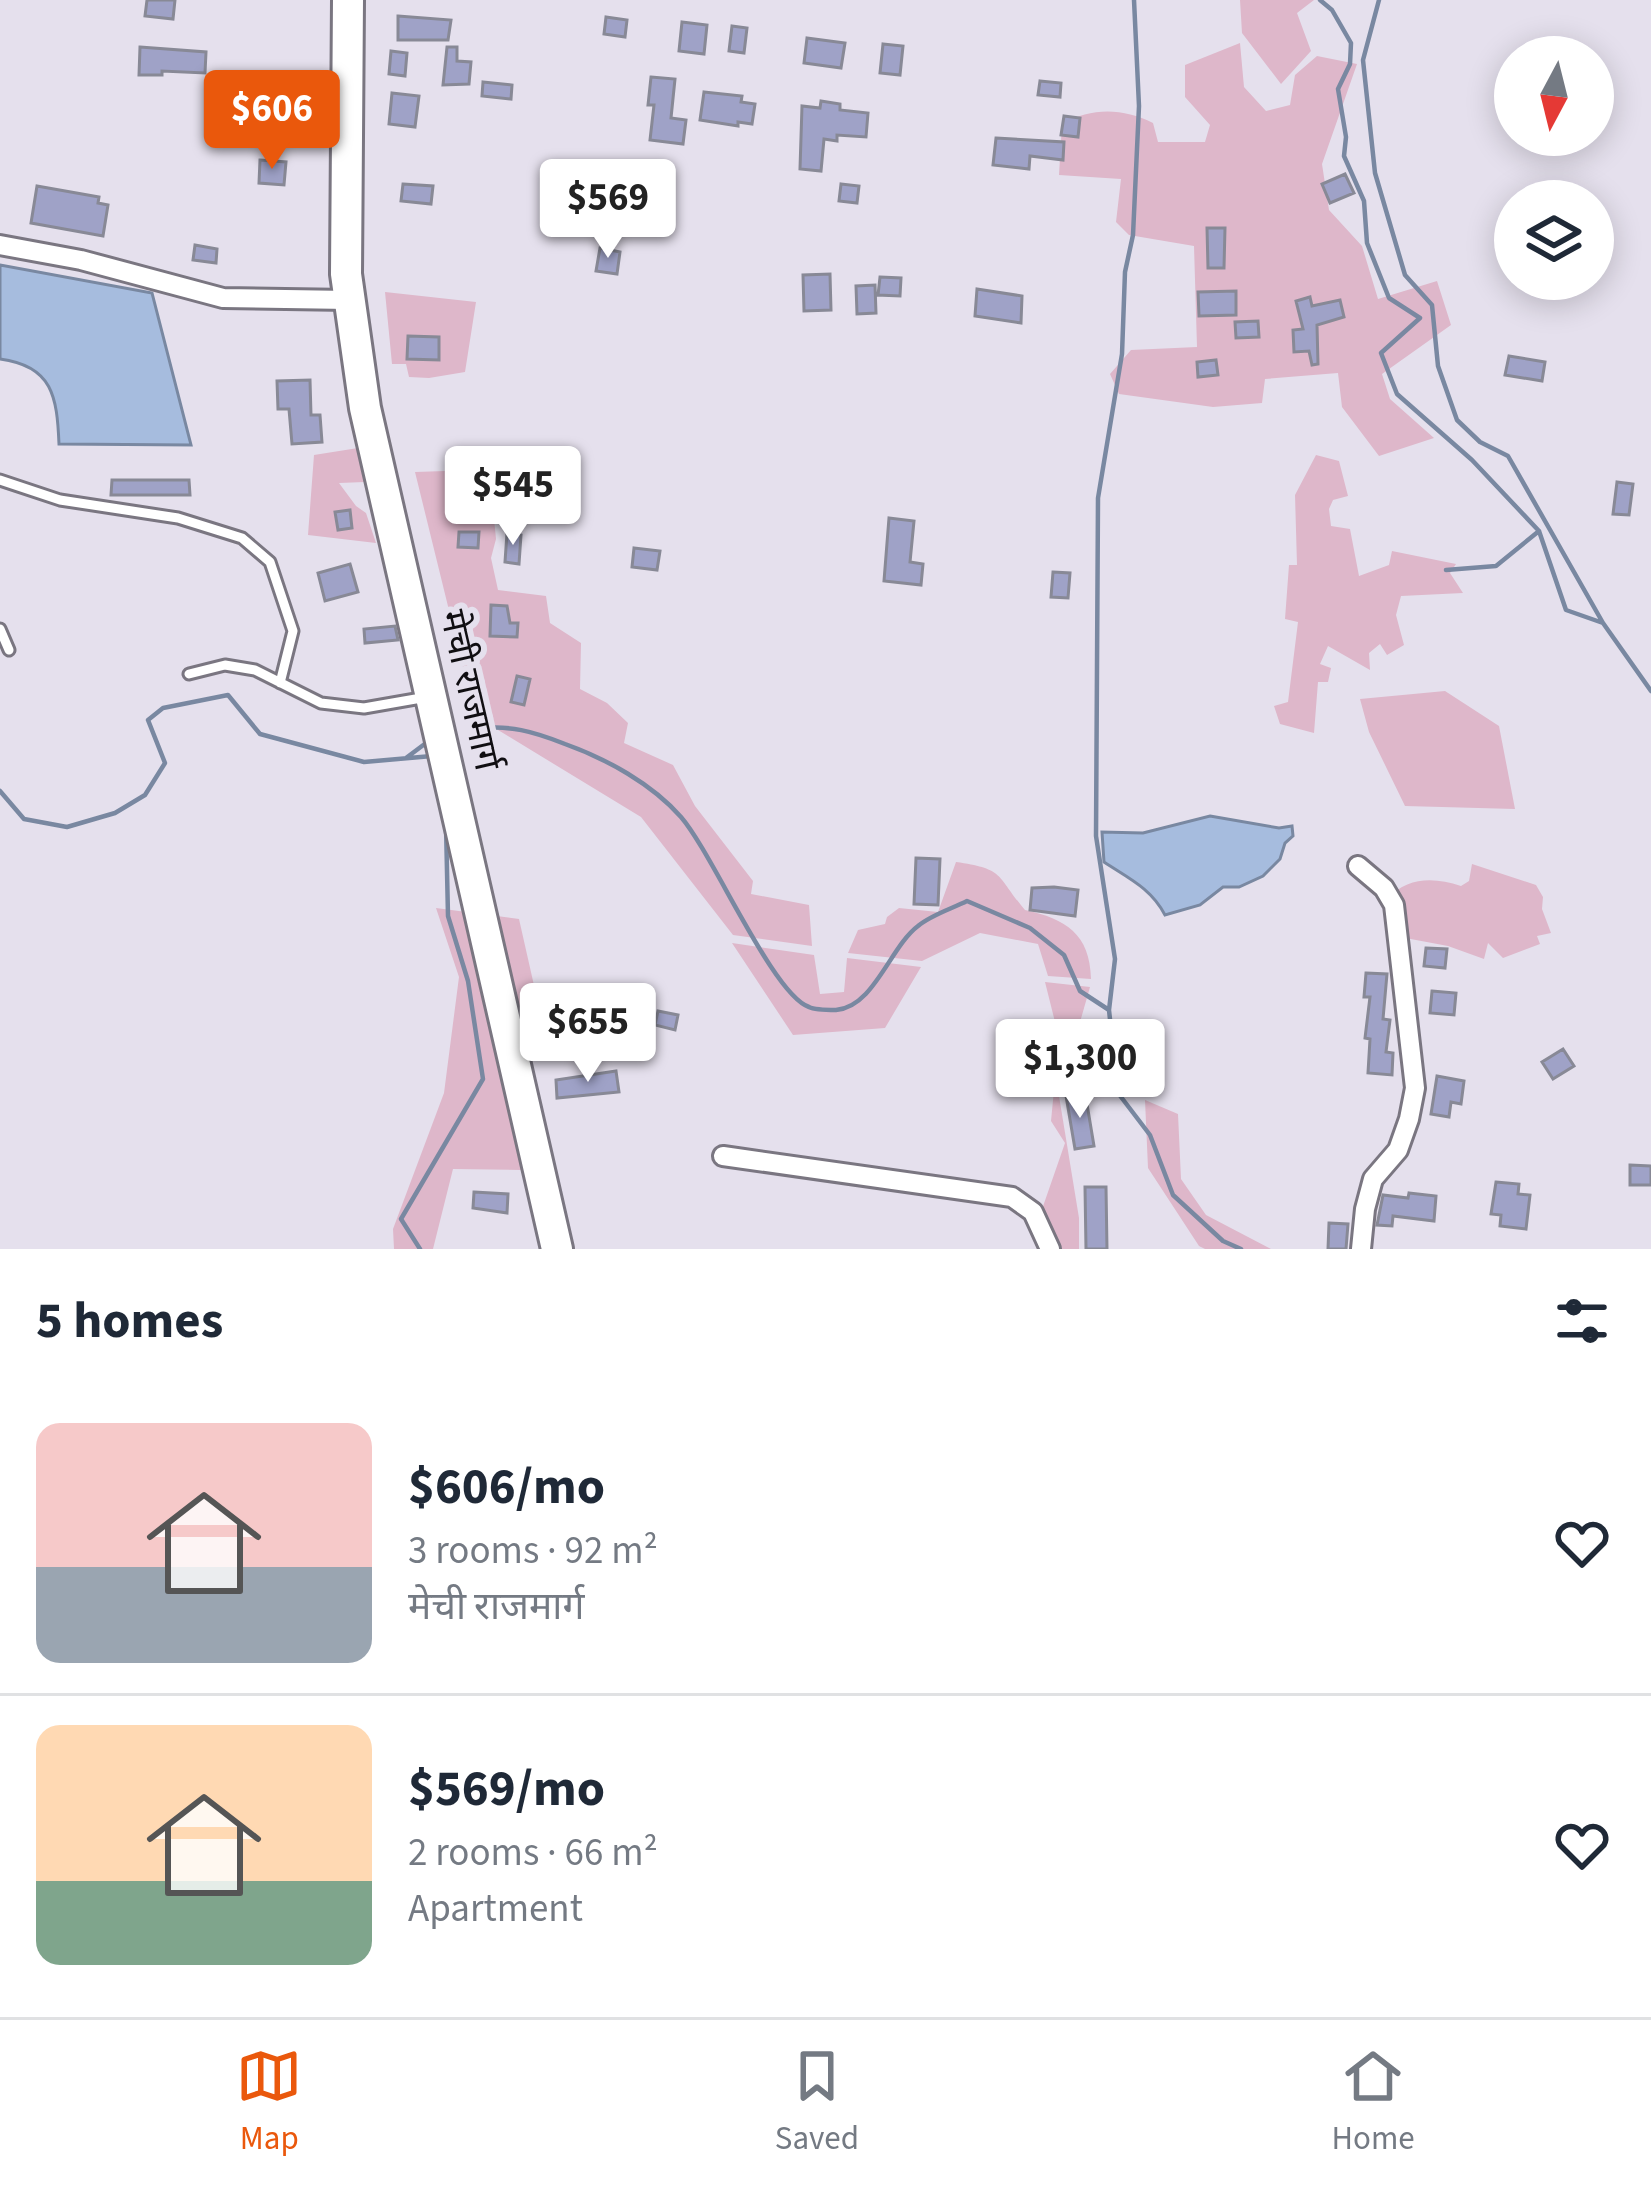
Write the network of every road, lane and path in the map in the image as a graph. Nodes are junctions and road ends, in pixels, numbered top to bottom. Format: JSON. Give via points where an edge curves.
{"nodes":[{"id":1,"x":348,"y":0,"type":"edge"},
{"id":2,"x":0,"y":245,"type":"edge"},
{"id":3,"x":349,"y":301,"type":"junction"},
{"id":4,"x":0,"y":480,"type":"edge"},
{"id":5,"x":0,"y":629,"type":"edge"},
{"id":6,"x":9,"y":650,"type":"dead end"},
{"id":7,"x":189,"y":674,"type":"dead end"},
{"id":8,"x":280,"y":683,"type":"junction"},
{"id":9,"x":432,"y":696,"type":"junction"},
{"id":10,"x":1358,"y":866,"type":"dead end"},
{"id":11,"x":723,"y":1156,"type":"dead end"},
{"id":12,"x":557,"y":1249,"type":"edge"},
{"id":13,"x":1050,"y":1249,"type":"edge"},
{"id":14,"x":1361,"y":1249,"type":"edge"}],
"edges":[{"from":1,"to":3,"type":"main road","name":"मेची राजमार्ग"},
{"from":2,"to":3,"type":"street","via":[[223,298]]},
{"from":3,"to":9,"type":"main road","name":"मेची राजमार्ग","via":[[365,408]]},
{"from":4,"to":8,"type":"lane","via":[[242,538],[270,562],[293,631]]},
{"from":5,"to":6,"type":"lane"},
{"from":7,"to":8,"type":"lane","via":[[225,665]]},
{"from":8,"to":9,"type":"lane","via":[[321,703],[364,707]]},
{"from":9,"to":12,"type":"main road","name":"मेची राजमार्ग"},
{"from":10,"to":14,"type":"street","via":[[1394,905],[1414,1088],[1398,1150],[1373,1179]]},
{"from":11,"to":13,"type":"street","via":[[1012,1196],[1034,1212]]}]}
